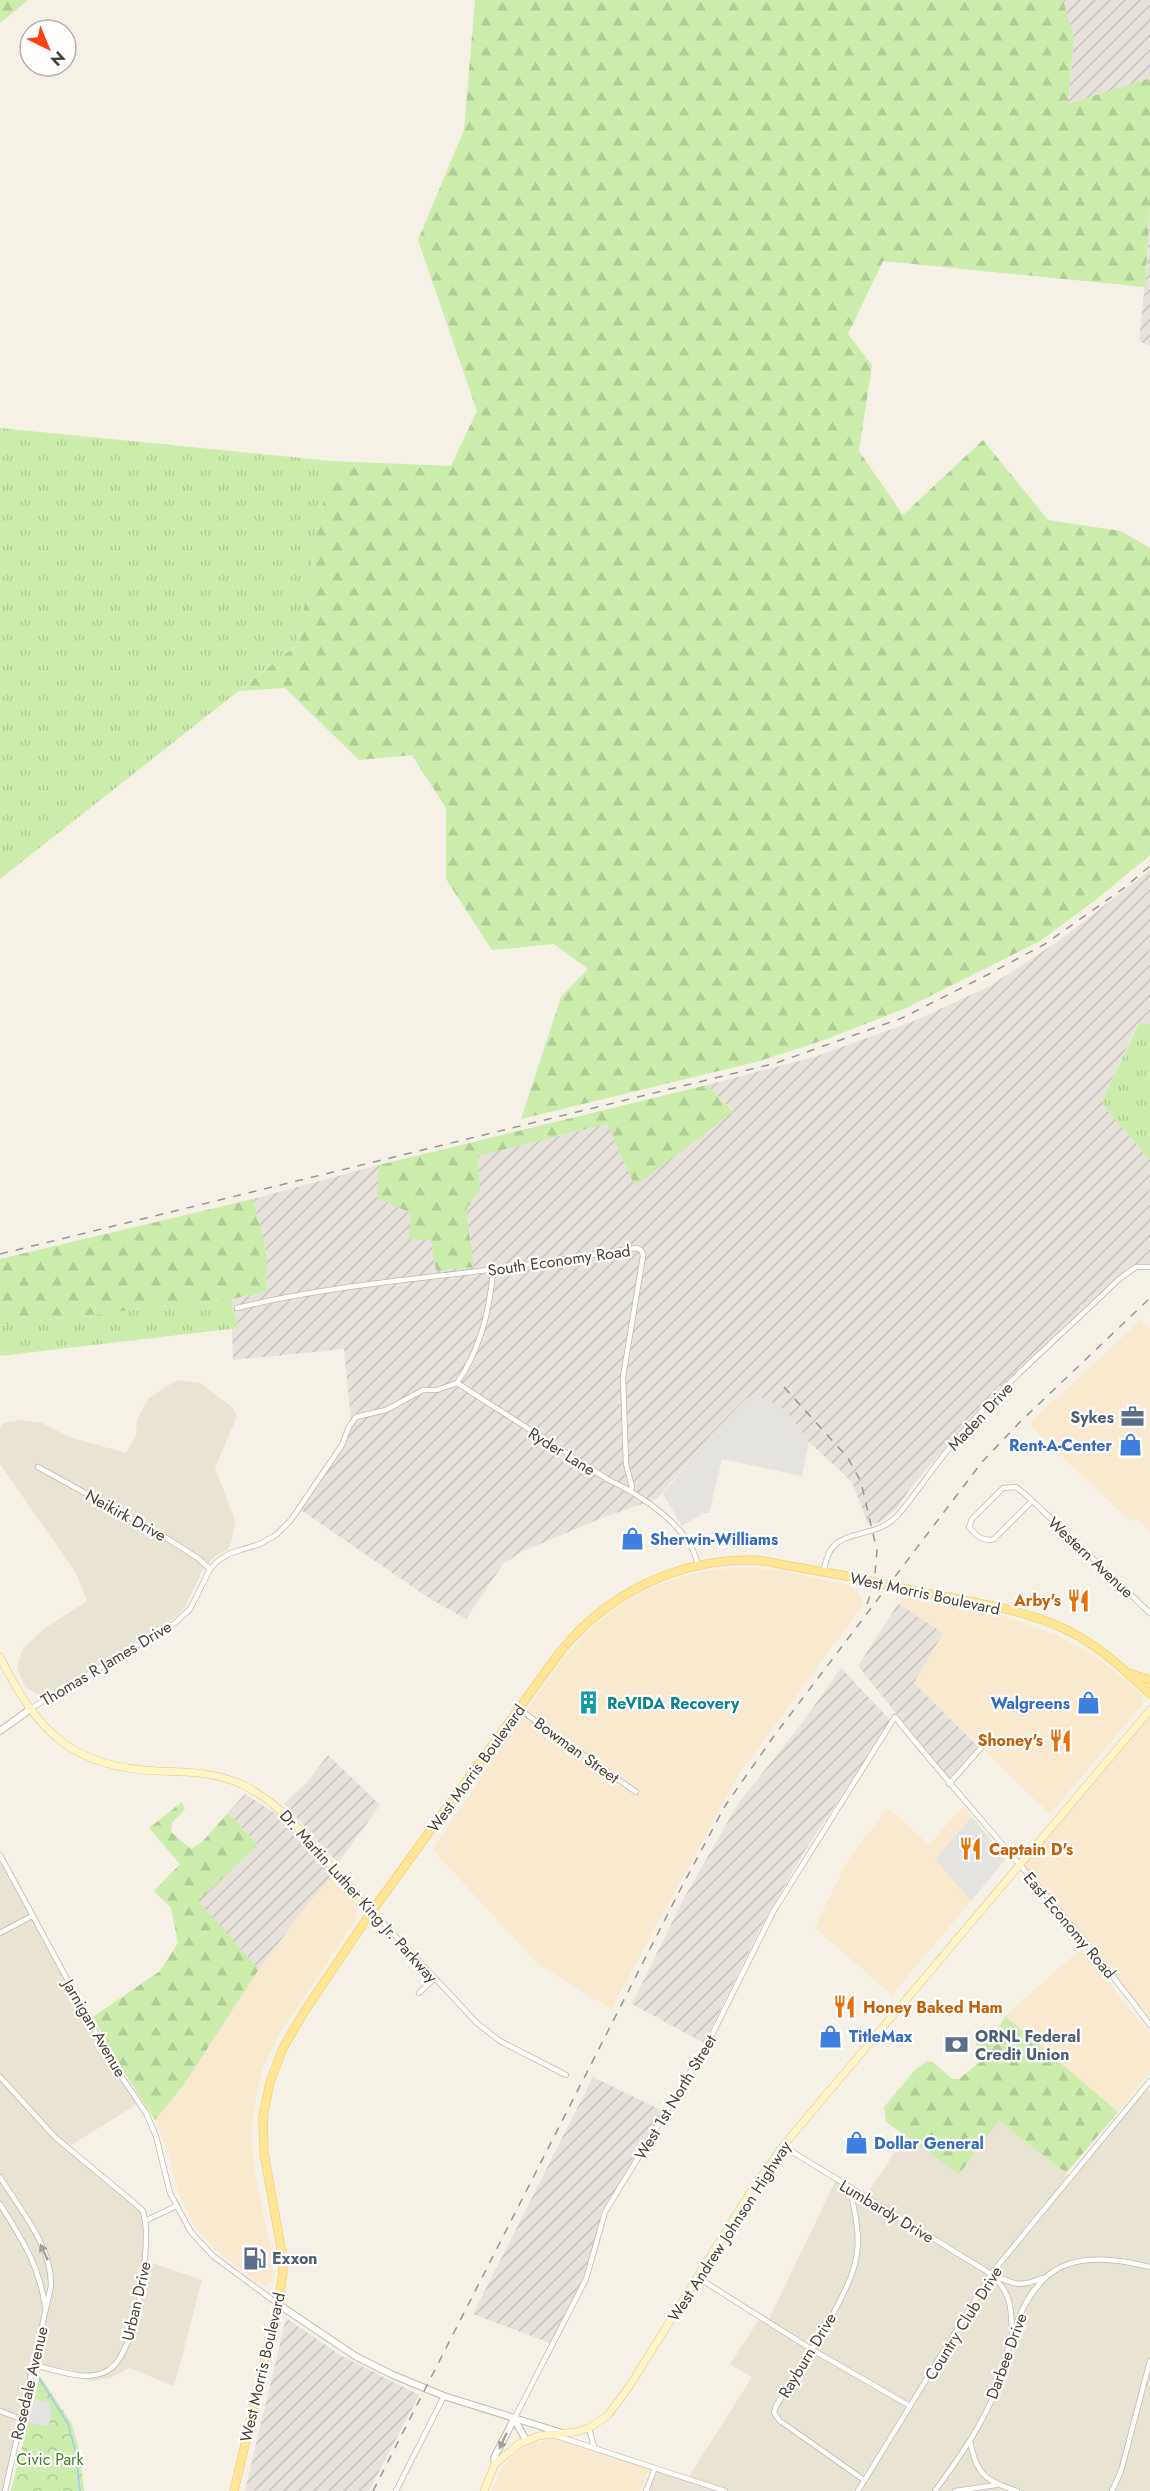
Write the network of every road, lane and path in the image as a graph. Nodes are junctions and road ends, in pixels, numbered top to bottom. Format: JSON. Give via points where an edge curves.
{"nodes":[{"id":1,"x":1150,"y":1267,"type":"edge"},
{"id":2,"x":493,"y":1270,"type":"junction"},
{"id":3,"x":237,"y":1308,"type":"dead end"},
{"id":4,"x":457,"y":1383,"type":"junction"},
{"id":5,"x":38,"y":1467,"type":"dead end"},
{"id":6,"x":630,"y":1490,"type":"junction"},
{"id":7,"x":1032,"y":1501,"type":"junction"},
{"id":8,"x":698,"y":1566,"type":"junction"},
{"id":9,"x":210,"y":1569,"type":"junction"},
{"id":10,"x":824,"y":1572,"type":"junction"},
{"id":11,"x":1150,"y":1613,"type":"edge"},
{"id":12,"x":0,"y":1657,"type":"edge"},
{"id":13,"x":1128,"y":1673,"type":"junction"},
{"id":14,"x":1150,"y":1680,"type":"edge"},
{"id":15,"x":1150,"y":1695,"type":"edge"},
{"id":16,"x":519,"y":1709,"type":"junction"},
{"id":17,"x":29,"y":1710,"type":"junction"},
{"id":18,"x":1150,"y":1710,"type":"edge"},
{"id":19,"x":895,"y":1717,"type":"joint"},
{"id":20,"x":0,"y":1731,"type":"edge"},
{"id":21,"x":987,"y":1741,"type":"dead end"},
{"id":22,"x":949,"y":1784,"type":"junction"},
{"id":23,"x":636,"y":1792,"type":"dead end"},
{"id":24,"x":0,"y":1855,"type":"edge"},
{"id":25,"x":1020,"y":1866,"type":"junction"},
{"id":26,"x":372,"y":1911,"type":"junction"},
{"id":27,"x":32,"y":1916,"type":"junction"},
{"id":28,"x":0,"y":1933,"type":"edge"},
{"id":29,"x":434,"y":1979,"type":"junction"},
{"id":30,"x":419,"y":1993,"type":"dead end"},
{"id":31,"x":1150,"y":2025,"type":"edge"},
{"id":32,"x":566,"y":2076,"type":"dead end"},
{"id":33,"x":0,"y":2077,"type":"edge"},
{"id":34,"x":1150,"y":2081,"type":"edge"},
{"id":35,"x":783,"y":2146,"type":"junction"},
{"id":36,"x":0,"y":2177,"type":"edge"},
{"id":37,"x":850,"y":2189,"type":"junction"},
{"id":38,"x":0,"y":2204,"type":"edge"},
{"id":39,"x":176,"y":2206,"type":"junction"},
{"id":40,"x":145,"y":2221,"type":"junction"},
{"id":41,"x":1150,"y":2267,"type":"edge"},
{"id":42,"x":991,"y":2274,"type":"junction"},
{"id":43,"x":697,"y":2277,"type":"junction"},
{"id":44,"x":1042,"y":2278,"type":"junction"},
{"id":45,"x":278,"y":2304,"type":"junction"},
{"id":46,"x":46,"y":2309,"type":"junction"},
{"id":47,"x":1012,"y":2336,"type":"junction"},
{"id":48,"x":812,"y":2349,"type":"junction"},
{"id":49,"x":1150,"y":2361,"type":"edge"},
{"id":50,"x":34,"y":2365,"type":"junction"},
{"id":51,"x":444,"y":2396,"type":"junction"},
{"id":52,"x":34,"y":2399,"type":"dead end"},
{"id":53,"x":25,"y":2401,"type":"junction"},
{"id":54,"x":910,"y":2406,"type":"junction"},
{"id":55,"x":0,"y":2411,"type":"edge"},
{"id":56,"x":21,"y":2419,"type":"junction"},
{"id":57,"x":514,"y":2419,"type":"junction"},
{"id":58,"x":589,"y":2428,"type":"junction"},
{"id":59,"x":564,"y":2433,"type":"junction"},
{"id":60,"x":548,"y":2434,"type":"junction"},
{"id":61,"x":526,"y":2440,"type":"junction"},
{"id":62,"x":970,"y":2440,"type":"junction"},
{"id":63,"x":594,"y":2447,"type":"junction"},
{"id":64,"x":495,"y":2464,"type":"junction"},
{"id":65,"x":655,"y":2468,"type":"junction"},
{"id":66,"x":864,"y":2480,"type":"junction"},
{"id":67,"x":997,"y":2485,"type":"junction"},
{"id":68,"x":4,"y":2491,"type":"edge"},
{"id":69,"x":234,"y":2491,"type":"edge"},
{"id":70,"x":396,"y":2491,"type":"edge"},
{"id":71,"x":484,"y":2491,"type":"edge"},
{"id":72,"x":646,"y":2491,"type":"edge"},
{"id":73,"x":725,"y":2491,"type":"edge"},
{"id":74,"x":858,"y":2491,"type":"edge"},
{"id":75,"x":935,"y":2491,"type":"edge"},
{"id":76,"x":955,"y":2491,"type":"edge"},
{"id":77,"x":1017,"y":2491,"type":"edge"},
{"id":78,"x":1112,"y":2491,"type":"edge"}],
"edges":[{"from":1,"to":10,"type":"street","name":"Maden Drive","via":[[1136,1267],[1118,1280],[991,1402],[896,1517],[879,1529],[836,1542],[828,1553]]},
{"from":2,"to":3,"type":"street","name":"South Economy Road","via":[[286,1296]]},
{"from":2,"to":4,"type":"street","via":[[486,1320]]},
{"from":2,"to":6,"type":"street","name":"South Economy Road","via":[[637,1248],[642,1251],[623,1377]]},
{"from":4,"to":6,"type":"street","name":"Ryder Lane"},
{"from":4,"to":9,"type":"street","name":"Thomas R James Drive","via":[[423,1390],[386,1410],[356,1417],[342,1445],[291,1520],[276,1535],[231,1553]]},
{"from":5,"to":9,"type":"street","name":"Neikirk Drive","via":[[165,1537]]},
{"from":6,"to":8,"type":"street","name":"Ryder Lane","via":[[677,1527],[690,1543]]},
{"from":7,"to":7,"type":"street","name":"Western Avenue","via":[[994,1539],[980,1538],[969,1527],[1003,1488],[1016,1487]]},
{"from":7,"to":11,"type":"street","name":"Western Avenue"},
{"from":8,"to":10,"type":"main road","name":"West Morris Boulevard","via":[[753,1560]]},
{"from":8,"to":16,"type":"main road","name":"West Morris Boulevard","via":[[643,1585],[603,1610],[573,1637]]},
{"from":9,"to":17,"type":"street","name":"Thomas R James Drive","via":[[190,1609],[175,1623]]},
{"from":10,"to":13,"type":"main road","name":"West Morris Boulevard","bridge":true,"via":[[1018,1613],[1066,1630],[1112,1658]]},
{"from":12,"to":17,"type":"main road","name":"Dr. Martin Luther King Jr. Parkway"},
{"from":13,"to":14,"type":"main road"},
{"from":13,"to":15,"type":"main road","name":"West Morris Boulevard"},
{"from":16,"to":23,"type":"street","name":"Bowman Street"},
{"from":16,"to":26,"type":"main road","name":"West Morris Boulevard"},
{"from":17,"to":20,"type":"street"},
{"from":17,"to":26,"type":"main road","name":"Dr. Martin Luther King Jr. Parkway","via":[[51,1735],[102,1762],[132,1770],[214,1775],[253,1790],[294,1823]]},
{"from":18,"to":25,"type":"main road","name":"West Andrew Johnson Highway"},
{"from":19,"to":22,"type":"street","name":"East Economy Road"},
{"from":19,"to":57,"type":"street","name":"West 1st North Street","via":[[773,1911],[703,2053],[605,2212],[586,2279]]},
{"from":21,"to":22,"type":"street"},
{"from":22,"to":25,"type":"street","name":"East Economy Road"},
{"from":24,"to":27,"type":"street","name":"Jarnigan Avenue"},
{"from":25,"to":31,"type":"street","name":"East Economy Road","via":[[1091,1947]]},
{"from":25,"to":35,"type":"main road","name":"West Andrew Johnson Highway"},
{"from":26,"to":29,"type":"street","name":"Dr. Martin Luther King Jr. Parkway"},
{"from":26,"to":45,"type":"main road","name":"West Morris Boulevard","via":[[304,2012],[283,2048],[270,2082],[263,2116],[264,2153],[282,2253]]},
{"from":27,"to":28,"type":"street"},
{"from":27,"to":39,"type":"street","name":"Jarnigan Avenue","via":[[113,2064],[146,2113]]},
{"from":29,"to":30,"type":"street"},
{"from":29,"to":32,"type":"street","name":"Dr. Martin Luther King Jr. Parkway","via":[[500,2041]]},
{"from":33,"to":40,"type":"street","via":[[56,2138],[143,2211]]},
{"from":34,"to":42,"type":"street","name":"Country Club Drive"},
{"from":35,"to":37,"type":"street","name":"Lumbardy Drive"},
{"from":35,"to":43,"type":"main road","name":"West Andrew Johnson Highway"},
{"from":46,"to":36,"type":"street","name":"Rosedale Avenue","one_way":true,"via":[[51,2286],[48,2259]]},
{"from":37,"to":42,"type":"street","name":"Lumbardy Drive"},
{"from":37,"to":48,"type":"street","name":"Rayburn Drive","via":[[858,2254],[846,2289]]},
{"from":38,"to":46,"type":"street","via":[[36,2265]]},
{"from":39,"to":40,"type":"street"},
{"from":39,"to":45,"type":"street","name":"Jarnigan Avenue","via":[[190,2232],[213,2256]]},
{"from":40,"to":50,"type":"street","name":"Urban Drive","via":[[148,2238],[144,2276],[120,2359],[109,2370],[80,2376]]},
{"from":41,"to":44,"type":"street","via":[[1092,2258],[1056,2268]]},
{"from":42,"to":44,"type":"street","via":[[1014,2284]]},
{"from":42,"to":47,"type":"street","via":[[1004,2287],[1010,2301]]},
{"from":42,"to":54,"type":"street","name":"Country Club Drive"},
{"from":43,"to":48,"type":"street"},
{"from":43,"to":58,"type":"main road","name":"West Andrew Johnson Highway","via":[[620,2400],[608,2415]]},
{"from":44,"to":47,"type":"street","name":"Darbee Drive"},
{"from":45,"to":51,"type":"street","via":[[355,2356]]},
{"from":45,"to":69,"type":"main road","name":"West Morris Boulevard"},
{"from":46,"to":50,"type":"street","name":"Rosedale Avenue"},
{"from":47,"to":62,"type":"street","name":"Darbee Drive","via":[[998,2386]]},
{"from":48,"to":54,"type":"street"},
{"from":48,"to":66,"type":"street","name":"Rayburn Drive","via":[[774,2413]]},
{"from":49,"to":78,"type":"street","via":[[1121,2471]]},
{"from":50,"to":53,"type":"street","name":"Rosedale Avenue"},
{"from":51,"to":57,"type":"street"},
{"from":51,"to":70,"type":"street"},
{"from":52,"to":53,"type":"street"},
{"from":53,"to":56,"type":"street","name":"Rosedale Avenue"},
{"from":54,"to":66,"type":"street","name":"Country Club Drive"},
{"from":55,"to":56,"type":"street"},
{"from":56,"to":68,"type":"street","name":"Rosedale Avenue"},
{"from":57,"to":59,"type":"street"},
{"from":57,"to":61,"type":"street"},
{"from":57,"to":64,"type":"street","name":"West 1st North Street","one_way":true,"via":[[494,2458]]},
{"from":58,"to":59,"type":"main road","name":"West Andrew Johnson Highway"},
{"from":58,"to":63,"type":"street"},
{"from":59,"to":60,"type":"main road","name":"West Andrew Johnson Highway"},
{"from":60,"to":61,"type":"main road","name":"West Andrew Johnson Highway"},
{"from":60,"to":63,"type":"street"},
{"from":61,"to":64,"type":"main road","name":"West Andrew Johnson Highway"},
{"from":62,"to":67,"type":"street","via":[[974,2460],[983,2476]]},
{"from":62,"to":75,"type":"street","name":"Darbee Drive"},
{"from":63,"to":65,"type":"street"},
{"from":64,"to":71,"type":"main road","name":"West 1st North Street"},
{"from":65,"to":72,"type":"street"},
{"from":65,"to":73,"type":"street"},
{"from":66,"to":74,"type":"street","name":"Country Club Drive"},
{"from":67,"to":76,"type":"street"},
{"from":67,"to":77,"type":"street"}]}
